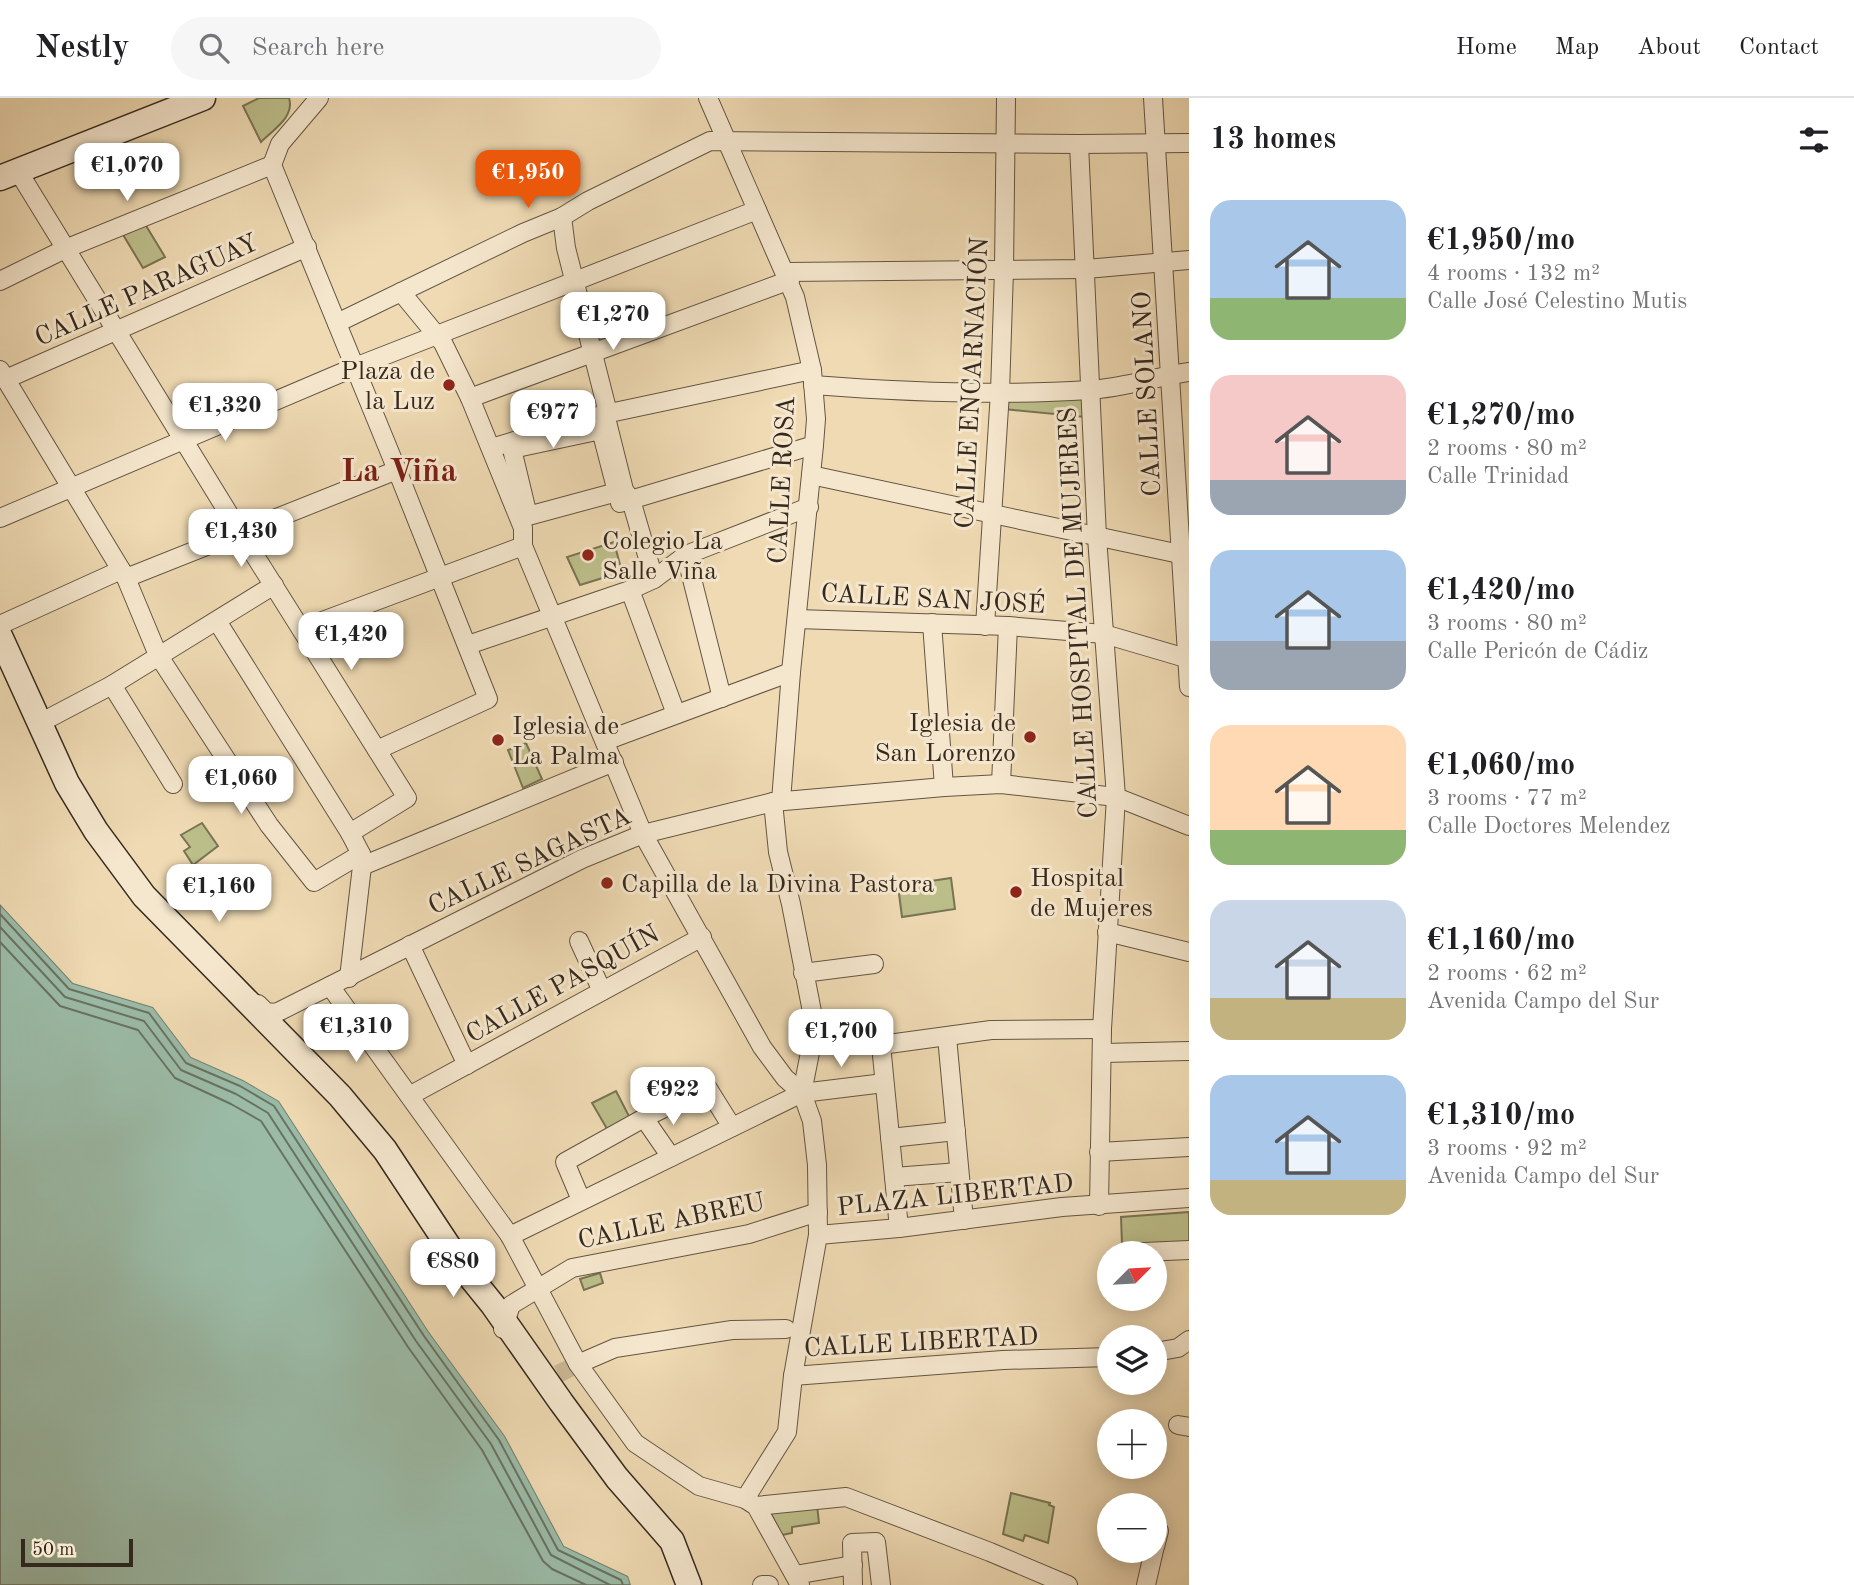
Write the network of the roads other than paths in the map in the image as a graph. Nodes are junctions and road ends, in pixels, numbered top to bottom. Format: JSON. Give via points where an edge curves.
{"nodes":[{"id":1,"x":203,"y":98,"type":"edge"},
{"id":2,"x":298,"y":98,"type":"edge"},
{"id":3,"x":319,"y":98,"type":"edge"},
{"id":4,"x":708,"y":98,"type":"edge"},
{"id":5,"x":1006,"y":98,"type":"edge"},
{"id":6,"x":1153,"y":98,"type":"edge"},
{"id":7,"x":301,"y":119,"type":"junction"},
{"id":8,"x":727,"y":143,"type":"junction"},
{"id":9,"x":1005,"y":143,"type":"junction"},
{"id":10,"x":1156,"y":143,"type":"junction"},
{"id":11,"x":1189,"y":143,"type":"edge"},
{"id":12,"x":1079,"y":144,"type":"junction"},
{"id":13,"x":272,"y":165,"type":"junction"},
{"id":14,"x":9,"y":174,"type":"edge"},
{"id":15,"x":757,"y":209,"type":"junction"},
{"id":16,"x":562,"y":217,"type":"junction"},
{"id":17,"x":307,"y":247,"type":"junction"},
{"id":18,"x":65,"y":249,"type":"junction"},
{"id":19,"x":1189,"y":260,"type":"edge"},
{"id":20,"x":1164,"y":263,"type":"junction"},
{"id":21,"x":1086,"y":269,"type":"junction"},
{"id":22,"x":1004,"y":270,"type":"junction"},
{"id":23,"x":788,"y":276,"type":"junction"},
{"id":24,"x":0,"y":281,"type":"edge"},
{"id":25,"x":575,"y":281,"type":"junction"},
{"id":26,"x":401,"y":292,"type":"junction"},
{"id":27,"x":337,"y":323,"type":"junction"},
{"id":28,"x":116,"y":330,"type":"junction"},
{"id":29,"x":435,"y":335,"type":"junction"},
{"id":30,"x":593,"y":351,"type":"junction"},
{"id":31,"x":355,"y":368,"type":"junction"},
{"id":32,"x":1180,"y":374,"type":"edge"},
{"id":33,"x":3,"y":375,"type":"edge"},
{"id":34,"x":813,"y":377,"type":"junction"},
{"id":35,"x":1092,"y":390,"type":"junction"},
{"id":36,"x":1000,"y":392,"type":"junction"},
{"id":37,"x":470,"y":398,"type":"junction"},
{"id":38,"x":605,"y":414,"type":"junction"},
{"id":39,"x":183,"y":440,"type":"junction"},
{"id":40,"x":814,"y":446,"type":"junction"},
{"id":41,"x":491,"y":448,"type":"junction"},
{"id":42,"x":512,"y":449,"type":"joint"},
{"id":43,"x":397,"y":470,"type":"junction"},
{"id":44,"x":811,"y":474,"type":"junction"},
{"id":45,"x":71,"y":488,"type":"junction"},
{"id":46,"x":631,"y":500,"type":"junction"},
{"id":47,"x":809,"y":507,"type":"junction"},
{"id":48,"x":991,"y":514,"type":"junction"},
{"id":49,"x":0,"y":518,"type":"edge"},
{"id":50,"x":240,"y":532,"type":"junction"},
{"id":51,"x":523,"y":537,"type":"junction"},
{"id":52,"x":1097,"y":537,"type":"junction"},
{"id":53,"x":686,"y":555,"type":"junction"},
{"id":54,"x":1185,"y":555,"type":"edge"},
{"id":55,"x":124,"y":574,"type":"junction"},
{"id":56,"x":441,"y":578,"type":"junction"},
{"id":57,"x":654,"y":579,"type":"junction"},
{"id":58,"x":274,"y":585,"type":"junction"},
{"id":59,"x":630,"y":590,"type":"junction"},
{"id":60,"x":553,"y":615,"type":"junction"},
{"id":61,"x":797,"y":619,"type":"junction"},
{"id":62,"x":217,"y":621,"type":"junction"},
{"id":63,"x":932,"y":624,"type":"junction"},
{"id":64,"x":0,"y":625,"type":"edge"},
{"id":65,"x":985,"y":626,"type":"junction"},
{"id":66,"x":1008,"y":626,"type":"junction"},
{"id":67,"x":300,"y":629,"type":"junction"},
{"id":68,"x":1104,"y":634,"type":"junction"},
{"id":69,"x":0,"y":636,"type":"edge"},
{"id":70,"x":468,"y":645,"type":"junction"},
{"id":71,"x":158,"y":654,"type":"junction"},
{"id":72,"x":1187,"y":658,"type":"edge"},
{"id":73,"x":791,"y":673,"type":"junction"},
{"id":74,"x":112,"y":685,"type":"junction"},
{"id":75,"x":1189,"y":687,"type":"edge"},
{"id":76,"x":722,"y":698,"type":"junction"},
{"id":77,"x":676,"y":714,"type":"junction"},
{"id":78,"x":38,"y":724,"type":"junction"},
{"id":79,"x":604,"y":741,"type":"junction"},
{"id":80,"x":377,"y":750,"type":"junction"},
{"id":81,"x":614,"y":762,"type":"junction"},
{"id":82,"x":173,"y":783,"type":"dead end"},
{"id":83,"x":1001,"y":784,"type":"junction"},
{"id":84,"x":944,"y":787,"type":"junction"},
{"id":85,"x":1116,"y":797,"type":"junction"},
{"id":86,"x":777,"y":801,"type":"junction"},
{"id":87,"x":1189,"y":826,"type":"edge"},
{"id":88,"x":350,"y":833,"type":"junction"},
{"id":89,"x":643,"y":834,"type":"junction"},
{"id":90,"x":362,"y":860,"type":"junction"},
{"id":91,"x":130,"y":875,"type":"junction"},
{"id":92,"x":1107,"y":932,"type":"junction"},
{"id":93,"x":702,"y":937,"type":"junction"},
{"id":94,"x":579,"y":941,"type":"dead end"},
{"id":95,"x":410,"y":945,"type":"junction"},
{"id":96,"x":1189,"y":952,"type":"edge"},
{"id":97,"x":874,"y":964,"type":"dead end"},
{"id":98,"x":216,"y":970,"type":"junction"},
{"id":99,"x":803,"y":973,"type":"junction"},
{"id":100,"x":349,"y":978,"type":"junction"},
{"id":101,"x":330,"y":986,"type":"junction"},
{"id":102,"x":602,"y":991,"type":"junction"},
{"id":103,"x":276,"y":1013,"type":"junction"},
{"id":104,"x":1102,"y":1030,"type":"junction"},
{"id":105,"x":947,"y":1037,"type":"junction"},
{"id":106,"x":1189,"y":1051,"type":"edge"},
{"id":107,"x":1103,"y":1053,"type":"junction"},
{"id":108,"x":467,"y":1065,"type":"junction"},
{"id":109,"x":884,"y":1083,"type":"junction"},
{"id":110,"x":802,"y":1093,"type":"junction"},
{"id":111,"x":411,"y":1095,"type":"junction"},
{"id":112,"x":644,"y":1118,"type":"junction"},
{"id":113,"x":732,"y":1127,"type":"junction"},
{"id":114,"x":956,"y":1131,"type":"junction"},
{"id":115,"x":890,"y":1138,"type":"junction"},
{"id":116,"x":1189,"y":1147,"type":"edge"},
{"id":117,"x":385,"y":1150,"type":"junction"},
{"id":118,"x":1099,"y":1152,"type":"junction"},
{"id":119,"x":670,"y":1157,"type":"junction"},
{"id":120,"x":959,"y":1172,"type":"junction"},
{"id":121,"x":894,"y":1177,"type":"junction"},
{"id":122,"x":1189,"y":1198,"type":"edge"},
{"id":123,"x":581,"y":1200,"type":"junction"},
{"id":124,"x":1099,"y":1206,"type":"junction"},
{"id":125,"x":818,"y":1212,"type":"junction"},
{"id":126,"x":964,"y":1220,"type":"junction"},
{"id":127,"x":899,"y":1228,"type":"junction"},
{"id":128,"x":818,"y":1235,"type":"junction"},
{"id":129,"x":510,"y":1236,"type":"junction"},
{"id":130,"x":1189,"y":1250,"type":"edge"},
{"id":131,"x":1167,"y":1251,"type":"edge"},
{"id":132,"x":463,"y":1268,"type":"junction"},
{"id":133,"x":540,"y":1289,"type":"junction"},
{"id":134,"x":503,"y":1322,"type":"junction"},
{"id":135,"x":786,"y":1329,"type":"dead end"},
{"id":136,"x":1184,"y":1344,"type":"edge"},
{"id":137,"x":1167,"y":1349,"type":"edge"},
{"id":138,"x":1097,"y":1357,"type":"edge"},
{"id":139,"x":578,"y":1364,"type":"junction"},
{"id":140,"x":793,"y":1376,"type":"junction"},
{"id":141,"x":750,"y":1502,"type":"junction"},
{"id":142,"x":645,"y":1511,"type":"junction"},
{"id":143,"x":1151,"y":1563,"type":"edge"},
{"id":144,"x":853,"y":1565,"type":"junction"},
{"id":145,"x":795,"y":1581,"type":"edge"},
{"id":146,"x":689,"y":1585,"type":"edge"},
{"id":147,"x":762,"y":1585,"type":"edge"},
{"id":148,"x":769,"y":1585,"type":"edge"},
{"id":149,"x":853,"y":1585,"type":"edge"},
{"id":150,"x":881,"y":1585,"type":"edge"},
{"id":151,"x":1068,"y":1585,"type":"edge"},
{"id":152,"x":1146,"y":1585,"type":"edge"}],
"edges":[{"from":1,"to":14,"type":"street"},
{"from":2,"to":7,"type":"street"},
{"from":3,"to":7,"type":"street"},
{"from":4,"to":8,"type":"street","name":"CALLE ROSA"},
{"from":5,"to":9,"type":"street","name":"CALLE ENCARNACIÓN"},
{"from":6,"to":10,"type":"street","name":"CALLE SOLANO"},
{"from":7,"to":13,"type":"street","via":[[279,144]]},
{"from":8,"to":9,"type":"street"},
{"from":8,"to":15,"type":"street","name":"CALLE ROSA"},
{"from":8,"to":16,"type":"street","via":[[710,141]]},
{"from":9,"to":12,"type":"street"},
{"from":9,"to":22,"type":"street","name":"CALLE ENCARNACIÓN"},
{"from":10,"to":11,"type":"street"},
{"from":10,"to":12,"type":"street"},
{"from":10,"to":20,"type":"street","name":"CALLE SOLANO"},
{"from":12,"to":21,"type":"street","name":"CALLE HOSPITAL DE MUJERES"},
{"from":13,"to":17,"type":"street"},
{"from":13,"to":18,"type":"street"},
{"from":14,"to":18,"type":"street"},
{"from":15,"to":23,"type":"street","name":"CALLE ROSA"},
{"from":15,"to":25,"type":"street"},
{"from":16,"to":25,"type":"street"},
{"from":16,"to":26,"type":"street"},
{"from":17,"to":27,"type":"street"},
{"from":17,"to":28,"type":"street","name":"CALLE PARAGUAY"},
{"from":18,"to":24,"type":"street"},
{"from":18,"to":28,"type":"street"},
{"from":19,"to":20,"type":"street"},
{"from":20,"to":21,"type":"street"},
{"from":20,"to":32,"type":"street","name":"CALLE SOLANO"},
{"from":21,"to":22,"type":"street"},
{"from":21,"to":35,"type":"street","name":"CALLE HOSPITAL DE MUJERES"},
{"from":22,"to":23,"type":"street"},
{"from":22,"to":36,"type":"street","name":"CALLE ENCARNACIÓN"},
{"from":23,"to":30,"type":"street"},
{"from":23,"to":34,"type":"street","name":"CALLE ROSA"},
{"from":25,"to":29,"type":"street"},
{"from":25,"to":30,"type":"street"},
{"from":26,"to":27,"type":"street"},
{"from":26,"to":29,"type":"street"},
{"from":27,"to":31,"type":"street"},
{"from":28,"to":33,"type":"street","name":"CALLE PARAGUAY"},
{"from":28,"to":39,"type":"street"},
{"from":29,"to":31,"type":"street"},
{"from":29,"to":37,"type":"street"},
{"from":30,"to":37,"type":"street"},
{"from":30,"to":38,"type":"street"},
{"from":31,"to":39,"type":"street"},
{"from":31,"to":43,"type":"street"},
{"from":32,"to":35,"type":"street"},
{"from":32,"to":54,"type":"street","name":"CALLE SOLANO"},
{"from":33,"to":45,"type":"street"},
{"from":34,"to":36,"type":"street","via":[[864,389]]},
{"from":34,"to":38,"type":"street"},
{"from":34,"to":40,"type":"street","name":"CALLE ROSA"},
{"from":35,"to":36,"type":"street"},
{"from":35,"to":52,"type":"street","name":"CALLE HOSPITAL DE MUJERES"},
{"from":36,"to":48,"type":"street","name":"CALLE ENCARNACIÓN"},
{"from":37,"to":41,"type":"street"},
{"from":38,"to":41,"type":"street"},
{"from":38,"to":46,"type":"street","via":[[624,490]]},
{"from":39,"to":45,"type":"street"},
{"from":39,"to":50,"type":"street"},
{"from":40,"to":44,"type":"street","name":"CALLE ROSA"},
{"from":40,"to":46,"type":"street"},
{"from":41,"to":51,"type":"street"},
{"from":42,"to":42,"type":"street","via":[[601,430],[617,492],[528,516]]},
{"from":43,"to":50,"type":"street"},
{"from":43,"to":56,"type":"street"},
{"from":44,"to":47,"type":"street","name":"CALLE ROSA"},
{"from":44,"to":48,"type":"street"},
{"from":45,"to":49,"type":"street"},
{"from":45,"to":55,"type":"street"},
{"from":46,"to":51,"type":"street"},
{"from":46,"to":57,"type":"street"},
{"from":47,"to":53,"type":"street"},
{"from":47,"to":61,"type":"street","name":"CALLE ROSA"},
{"from":48,"to":52,"type":"street"},
{"from":48,"to":65,"type":"street","name":"CALLE ENCARNACIÓN"},
{"from":50,"to":55,"type":"street"},
{"from":50,"to":58,"type":"street"},
{"from":51,"to":56,"type":"street"},
{"from":51,"to":60,"type":"street"},
{"from":52,"to":54,"type":"street"},
{"from":52,"to":68,"type":"street","name":"CALLE HOSPITAL DE MUJERES"},
{"from":53,"to":57,"type":"street"},
{"from":53,"to":76,"type":"street"},
{"from":54,"to":72,"type":"street","name":"CALLE SOLANO"},
{"from":55,"to":64,"type":"street"},
{"from":55,"to":71,"type":"street"},
{"from":56,"to":67,"type":"street"},
{"from":56,"to":70,"type":"street"},
{"from":57,"to":59,"type":"street"},
{"from":58,"to":62,"type":"street"},
{"from":58,"to":67,"type":"street"},
{"from":59,"to":60,"type":"street"},
{"from":59,"to":77,"type":"street"},
{"from":60,"to":70,"type":"street"},
{"from":60,"to":79,"type":"street"},
{"from":61,"to":63,"type":"street","name":"CALLE SAN JOSÉ"},
{"from":61,"to":73,"type":"street","name":"CALLE ROSA"},
{"from":62,"to":71,"type":"street"},
{"from":62,"to":88,"type":"street"},
{"from":63,"to":65,"type":"street","name":"CALLE SAN JOSÉ"},
{"from":63,"to":84,"type":"street"},
{"from":65,"to":66,"type":"street","name":"CALLE SAN JOSÉ"},
{"from":66,"to":68,"type":"street","name":"CALLE SAN JOSÉ"},
{"from":66,"to":83,"type":"street"},
{"from":67,"to":80,"type":"street"},
{"from":68,"to":72,"type":"street","name":"CALLE SAN JOSÉ"},
{"from":68,"to":85,"type":"street","name":"CALLE HOSPITAL DE MUJERES"},
{"from":69,"to":78,"type":"street"},
{"from":70,"to":80,"type":"street","via":[[488,699]]},
{"from":71,"to":74,"type":"street"},
{"from":71,"to":90,"type":"street","via":[[269,825],[314,882]]},
{"from":72,"to":75,"type":"street","name":"CALLE SOLANO"},
{"from":73,"to":76,"type":"street"},
{"from":73,"to":86,"type":"street","name":"CALLE ROSA"},
{"from":74,"to":78,"type":"street"},
{"from":74,"to":82,"type":"street"},
{"from":76,"to":77,"type":"street"},
{"from":77,"to":79,"type":"street"},
{"from":78,"to":91,"type":"street","via":[[70,789]]},
{"from":79,"to":81,"type":"street"},
{"from":80,"to":88,"type":"street","via":[[407,798]]},
{"from":81,"to":89,"type":"street"},
{"from":81,"to":90,"type":"street"},
{"from":83,"to":84,"type":"street","name":"CALLE SAGASTA"},
{"from":83,"to":85,"type":"street","name":"CALLE SAGASTA"},
{"from":84,"to":86,"type":"street","name":"CALLE SAGASTA"},
{"from":85,"to":87,"type":"street","name":"CALLE SAGASTA"},
{"from":85,"to":92,"type":"street","name":"CALLE HOSPITAL DE MUJERES"},
{"from":86,"to":89,"type":"street","name":"CALLE SAGASTA"},
{"from":86,"to":99,"type":"street","name":"CALLE ROSA","via":[[778,852]]},
{"from":88,"to":90,"type":"street"},
{"from":89,"to":93,"type":"street"},
{"from":89,"to":95,"type":"street","name":"CALLE SAGASTA","via":[[582,859]]},
{"from":90,"to":100,"type":"street"},
{"from":91,"to":98,"type":"street"},
{"from":91,"to":103,"type":"street","via":[[153,891]]},
{"from":92,"to":96,"type":"street"},
{"from":92,"to":104,"type":"street","name":"CALLE HOSPITAL DE MUJERES"},
{"from":93,"to":102,"type":"street","name":"CALLE PASQUÍN"},
{"from":93,"to":110,"type":"street","via":[[762,1047]]},
{"from":94,"to":102,"type":"street"},
{"from":95,"to":100,"type":"street","name":"CALLE SAGASTA"},
{"from":95,"to":108,"type":"street"},
{"from":97,"to":99,"type":"street"},
{"from":98,"to":103,"type":"street","via":[[229,976],[267,1012]]},
{"from":98,"to":117,"type":"street","via":[[340,1096]]},
{"from":99,"to":110,"type":"street","name":"CALLE ROSA","via":[[815,1027]]},
{"from":100,"to":101,"type":"street","name":"CALLE SAGASTA"},
{"from":101,"to":103,"type":"street","name":"CALLE SAGASTA"},
{"from":101,"to":111,"type":"street"},
{"from":102,"to":108,"type":"street","name":"CALLE PASQUÍN"},
{"from":103,"to":117,"type":"street","via":[[348,1089]]},
{"from":104,"to":105,"type":"street","via":[[991,1030]]},
{"from":104,"to":107,"type":"street","name":"CALLE HOSPITAL DE MUJERES"},
{"from":105,"to":109,"type":"street","via":[[881,1045]]},
{"from":105,"to":114,"type":"street"},
{"from":106,"to":107,"type":"street"},
{"from":107,"to":118,"type":"street","name":"CALLE HOSPITAL DE MUJERES"},
{"from":108,"to":111,"type":"street","name":"CALLE PASQUÍN"},
{"from":109,"to":110,"type":"street"},
{"from":109,"to":115,"type":"street"},
{"from":110,"to":113,"type":"street"},
{"from":110,"to":125,"type":"street","name":"CALLE LIBERTAD","via":[[812,1121]]},
{"from":111,"to":129,"type":"street"},
{"from":112,"to":113,"type":"street","via":[[707,1087]]},
{"from":112,"to":119,"type":"street"},
{"from":112,"to":123,"type":"street","via":[[565,1162]]},
{"from":113,"to":119,"type":"street"},
{"from":114,"to":115,"type":"street"},
{"from":114,"to":120,"type":"street"},
{"from":115,"to":121,"type":"street"},
{"from":116,"to":118,"type":"street"},
{"from":117,"to":132,"type":"street"},
{"from":118,"to":124,"type":"street","name":"CALLE HOSPITAL DE MUJERES"},
{"from":119,"to":123,"type":"street"},
{"from":120,"to":121,"type":"street"},
{"from":120,"to":126,"type":"street"},
{"from":121,"to":127,"type":"street"},
{"from":122,"to":124,"type":"street","name":"PLAZA LIBERTAD"},
{"from":123,"to":129,"type":"street"},
{"from":124,"to":126,"type":"street","name":"PLAZA LIBERTAD"},
{"from":125,"to":128,"type":"street","name":"CALLE LIBERTAD"},
{"from":125,"to":133,"type":"street","name":"CALLE ABREU","via":[[749,1234],[572,1268]]},
{"from":126,"to":127,"type":"street","name":"PLAZA LIBERTAD"},
{"from":127,"to":128,"type":"street","name":"PLAZA LIBERTAD"},
{"from":128,"to":140,"type":"street","name":"CALLE LIBERTAD"},
{"from":129,"to":133,"type":"street"},
{"from":130,"to":131,"type":"street"},
{"from":132,"to":134,"type":"street"},
{"from":132,"to":134,"type":"street","via":[[484,1310]]},
{"from":133,"to":134,"type":"street","name":"CALLE ABREU"},
{"from":133,"to":139,"type":"street"},
{"from":134,"to":142,"type":"street","via":[[551,1376],[617,1478]]},
{"from":134,"to":142,"type":"street","via":[[555,1419],[621,1497]]},
{"from":135,"to":139,"type":"street","via":[[732,1330],[615,1348]]},
{"from":136,"to":137,"type":"street"},
{"from":138,"to":140,"type":"street","name":"CALLE LIBERTAD"},
{"from":139,"to":141,"type":"street","via":[[635,1443],[699,1486]]},
{"from":140,"to":141,"type":"street","via":[[787,1432]]},
{"from":141,"to":145,"type":"street"},
{"from":141,"to":151,"type":"street","via":[[846,1497]]},
{"from":142,"to":146,"type":"street","via":[[671,1541]]},
{"from":143,"to":152,"type":"street"},
{"from":144,"to":145,"type":"street"},
{"from":144,"to":149,"type":"street"},
{"from":144,"to":150,"type":"street","via":[[852,1543],[876,1542]]},
{"from":147,"to":148,"type":"street"}]}
